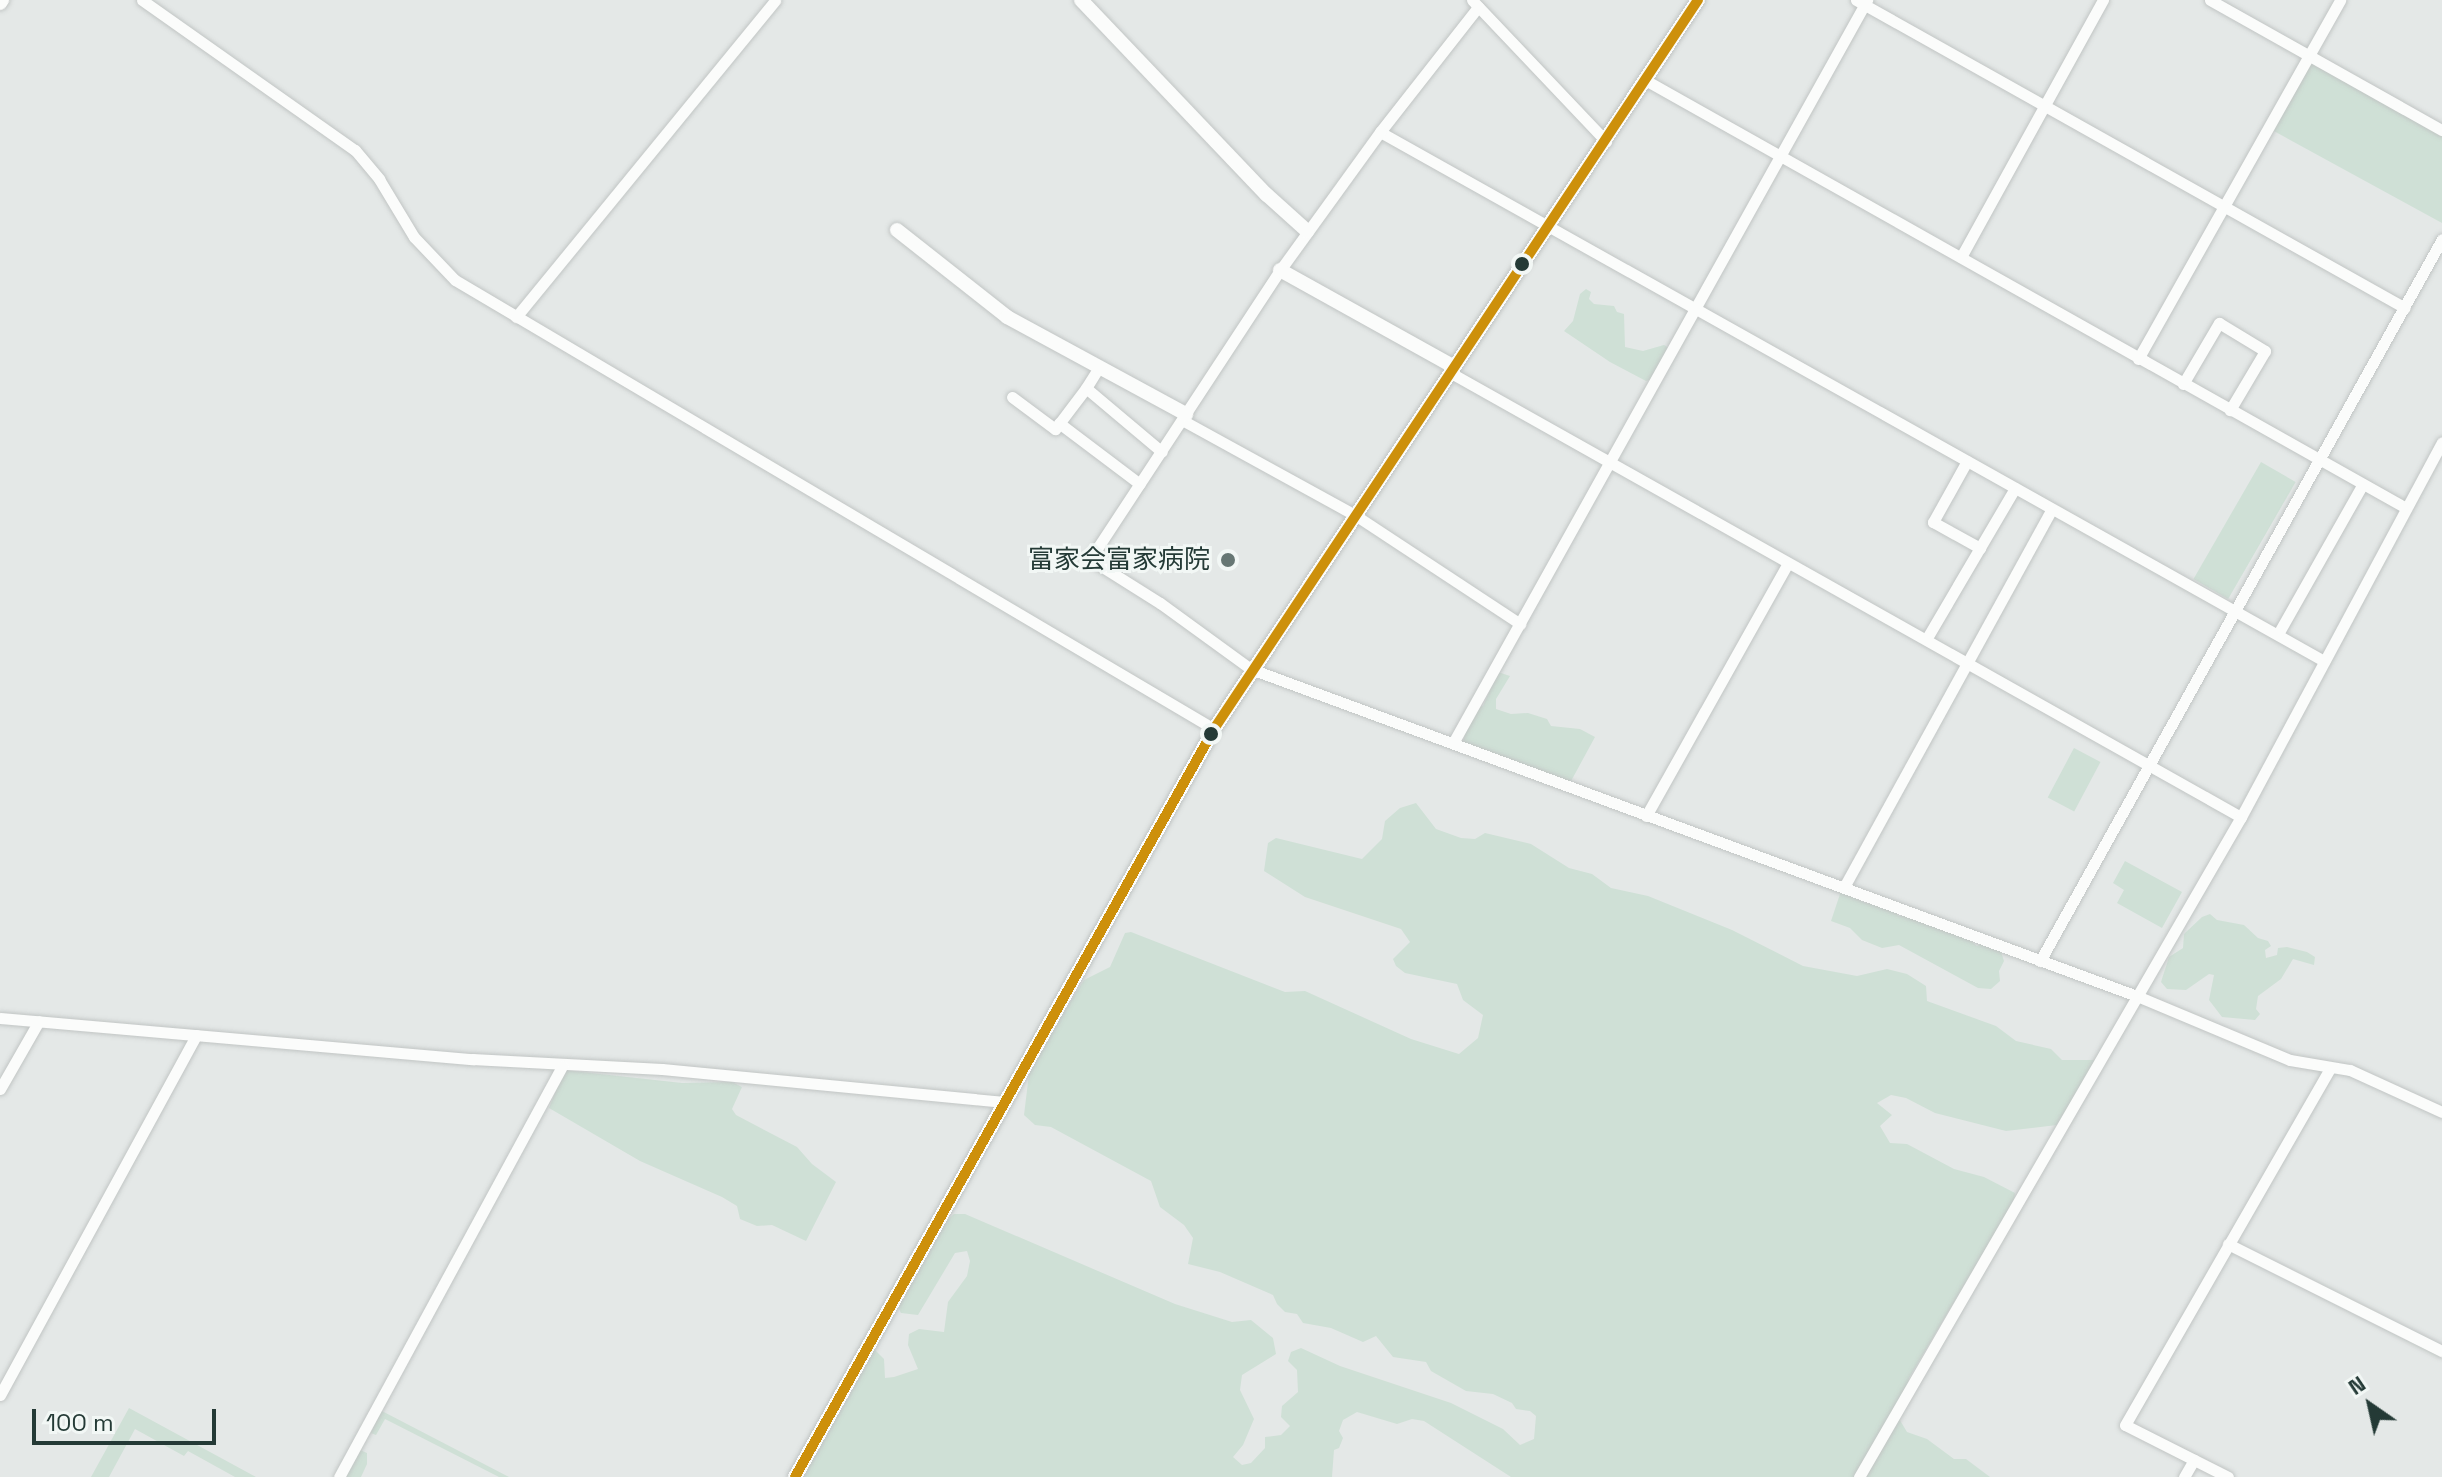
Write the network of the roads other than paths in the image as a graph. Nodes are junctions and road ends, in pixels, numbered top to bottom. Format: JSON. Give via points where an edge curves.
{"nodes":[{"id":1,"x":142,"y":0,"type":"edge"},
{"id":2,"x":775,"y":0,"type":"edge"},
{"id":3,"x":1081,"y":0,"type":"edge"},
{"id":4,"x":1698,"y":0,"type":"edge"},
{"id":5,"x":2103,"y":0,"type":"edge"},
{"id":6,"x":2210,"y":0,"type":"edge"},
{"id":7,"x":2340,"y":0,"type":"edge"},
{"id":8,"x":1862,"y":2,"type":"edge"},
{"id":9,"x":1475,"y":3,"type":"edge"},
{"id":10,"x":2309,"y":56,"type":"junction"},
{"id":11,"x":1647,"y":81,"type":"junction"},
{"id":12,"x":2043,"y":105,"type":"junction"},
{"id":13,"x":2442,"y":130,"type":"edge"},
{"id":14,"x":1380,"y":132,"type":"junction"},
{"id":15,"x":1606,"y":141,"type":"junction"},
{"id":16,"x":1779,"y":157,"type":"junction"},
{"id":17,"x":2225,"y":208,"type":"junction"},
{"id":18,"x":1550,"y":226,"type":"junction"},
{"id":19,"x":897,"y":230,"type":"dead end"},
{"id":20,"x":1307,"y":231,"type":"junction"},
{"id":21,"x":2442,"y":239,"type":"edge"},
{"id":22,"x":1961,"y":257,"type":"junction"},
{"id":23,"x":1280,"y":270,"type":"junction"},
{"id":24,"x":2405,"y":308,"type":"junction"},
{"id":25,"x":1695,"y":309,"type":"junction"},
{"id":26,"x":516,"y":317,"type":"junction"},
{"id":27,"x":2138,"y":359,"type":"junction"},
{"id":28,"x":1098,"y":369,"type":"junction"},
{"id":29,"x":1453,"y":370,"type":"junction"},
{"id":30,"x":2183,"y":384,"type":"junction"},
{"id":31,"x":1086,"y":388,"type":"junction"},
{"id":32,"x":1012,"y":397,"type":"dead end"},
{"id":33,"x":2230,"y":410,"type":"junction"},
{"id":34,"x":1184,"y":417,"type":"junction"},
{"id":35,"x":1059,"y":423,"type":"junction"},
{"id":36,"x":2442,"y":442,"type":"edge"},
{"id":37,"x":1162,"y":452,"type":"junction"},
{"id":38,"x":2319,"y":460,"type":"junction"},
{"id":39,"x":1967,"y":461,"type":"junction"},
{"id":40,"x":1610,"y":463,"type":"junction"},
{"id":41,"x":1140,"y":484,"type":"junction"},
{"id":42,"x":2363,"y":484,"type":"junction"},
{"id":43,"x":2015,"y":488,"type":"junction"},
{"id":44,"x":2406,"y":508,"type":"junction"},
{"id":45,"x":2052,"y":509,"type":"junction"},
{"id":46,"x":1355,"y":515,"type":"junction"},
{"id":47,"x":1980,"y":548,"type":"junction"},
{"id":48,"x":1788,"y":563,"type":"junction"},
{"id":49,"x":2234,"y":611,"type":"junction"},
{"id":50,"x":1520,"y":624,"type":"junction"},
{"id":51,"x":2278,"y":634,"type":"junction"},
{"id":52,"x":1927,"y":638,"type":"junction"},
{"id":53,"x":1969,"y":661,"type":"junction"},
{"id":54,"x":2324,"y":661,"type":"junction"},
{"id":55,"x":1251,"y":669,"type":"junction"},
{"id":56,"x":1214,"y":729,"type":"junction"},
{"id":57,"x":1453,"y":743,"type":"junction"},
{"id":58,"x":2149,"y":765,"type":"junction"},
{"id":59,"x":1646,"y":816,"type":"junction"},
{"id":60,"x":2241,"y":817,"type":"junction"},
{"id":61,"x":1844,"y":887,"type":"junction"},
{"id":62,"x":2040,"y":961,"type":"junction"},
{"id":63,"x":2137,"y":996,"type":"junction"},
{"id":64,"x":0,"y":1018,"type":"edge"},
{"id":65,"x":39,"y":1021,"type":"junction"},
{"id":66,"x":196,"y":1035,"type":"junction"},
{"id":67,"x":562,"y":1066,"type":"junction"},
{"id":68,"x":2330,"y":1068,"type":"junction"},
{"id":69,"x":0,"y":1089,"type":"edge"},
{"id":70,"x":1004,"y":1102,"type":"junction"},
{"id":71,"x":2442,"y":1112,"type":"edge"},
{"id":72,"x":2228,"y":1244,"type":"junction"},
{"id":73,"x":2442,"y":1351,"type":"edge"},
{"id":74,"x":0,"y":1395,"type":"edge"},
{"id":75,"x":2194,"y":1460,"type":"junction"},
{"id":76,"x":339,"y":1477,"type":"edge"},
{"id":77,"x":795,"y":1477,"type":"edge"},
{"id":78,"x":1859,"y":1477,"type":"edge"},
{"id":79,"x":2184,"y":1477,"type":"edge"},
{"id":80,"x":2228,"y":1477,"type":"edge"}],
"edges":[{"from":1,"to":26,"type":"street","via":[[346,142],[433,259],[455,280]]},
{"from":2,"to":26,"type":"street"},
{"from":3,"to":20,"type":"main road"},
{"from":4,"to":11,"type":"main road"},
{"from":5,"to":12,"type":"street"},
{"from":6,"to":10,"type":"street"},
{"from":7,"to":10,"type":"street"},
{"from":8,"to":12,"type":"street"},
{"from":8,"to":16,"type":"street"},
{"from":9,"to":14,"type":"street"},
{"from":9,"to":15,"type":"street"},
{"from":10,"to":13,"type":"street"},
{"from":10,"to":17,"type":"street"},
{"from":11,"to":15,"type":"main road"},
{"from":11,"to":16,"type":"street"},
{"from":12,"to":17,"type":"street"},
{"from":12,"to":22,"type":"street"},
{"from":14,"to":18,"type":"street"},
{"from":14,"to":20,"type":"street"},
{"from":15,"to":18,"type":"main road"},
{"from":16,"to":22,"type":"street"},
{"from":16,"to":25,"type":"street"},
{"from":17,"to":24,"type":"street"},
{"from":17,"to":27,"type":"street"},
{"from":18,"to":25,"type":"street"},
{"from":18,"to":29,"type":"main road"},
{"from":19,"to":28,"type":"main road","via":[[1007,317]]},
{"from":20,"to":23,"type":"street"},
{"from":21,"to":24,"type":"street"},
{"from":22,"to":27,"type":"street"},
{"from":23,"to":29,"type":"main road"},
{"from":23,"to":34,"type":"street"},
{"from":24,"to":38,"type":"street"},
{"from":25,"to":39,"type":"street"},
{"from":25,"to":40,"type":"street"},
{"from":26,"to":56,"type":"street"},
{"from":27,"to":30,"type":"street"},
{"from":28,"to":31,"type":"street"},
{"from":28,"to":34,"type":"main road"},
{"from":29,"to":40,"type":"street"},
{"from":29,"to":46,"type":"main road"},
{"from":30,"to":33,"type":"street"},
{"from":30,"to":33,"type":"street","via":[[2219,323],[2265,351]]},
{"from":31,"to":35,"type":"street"},
{"from":31,"to":37,"type":"street"},
{"from":32,"to":35,"type":"street","via":[[1055,429]]},
{"from":33,"to":38,"type":"street"},
{"from":34,"to":37,"type":"street"},
{"from":34,"to":46,"type":"street"},
{"from":35,"to":41,"type":"street"},
{"from":36,"to":44,"type":"street"},
{"from":37,"to":41,"type":"street"},
{"from":38,"to":42,"type":"street"},
{"from":38,"to":49,"type":"street"},
{"from":39,"to":43,"type":"street"},
{"from":39,"to":47,"type":"street","via":[[1933,522]]},
{"from":40,"to":48,"type":"street"},
{"from":40,"to":50,"type":"street"},
{"from":41,"to":55,"type":"street","via":[[1090,559]]},
{"from":42,"to":44,"type":"street"},
{"from":42,"to":51,"type":"street"},
{"from":43,"to":45,"type":"street"},
{"from":43,"to":47,"type":"street"},
{"from":44,"to":54,"type":"street"},
{"from":45,"to":49,"type":"street"},
{"from":45,"to":53,"type":"street"},
{"from":46,"to":50,"type":"street"},
{"from":46,"to":55,"type":"main road"},
{"from":47,"to":52,"type":"street"},
{"from":48,"to":52,"type":"street"},
{"from":48,"to":59,"type":"street"},
{"from":49,"to":51,"type":"street"},
{"from":49,"to":58,"type":"street"},
{"from":50,"to":57,"type":"street"},
{"from":51,"to":54,"type":"street"},
{"from":52,"to":53,"type":"street"},
{"from":53,"to":58,"type":"street"},
{"from":53,"to":61,"type":"street"},
{"from":54,"to":60,"type":"street"},
{"from":55,"to":56,"type":"main road"},
{"from":55,"to":57,"type":"street"},
{"from":56,"to":70,"type":"main road"},
{"from":57,"to":59,"type":"street"},
{"from":58,"to":60,"type":"street"},
{"from":58,"to":62,"type":"street"},
{"from":59,"to":61,"type":"street"},
{"from":60,"to":63,"type":"street"},
{"from":61,"to":62,"type":"street"},
{"from":62,"to":63,"type":"street"},
{"from":63,"to":68,"type":"street","via":[[2290,1060]]},
{"from":63,"to":78,"type":"street"},
{"from":64,"to":65,"type":"street"},
{"from":65,"to":66,"type":"street"},
{"from":65,"to":69,"type":"street"},
{"from":66,"to":67,"type":"street"},
{"from":66,"to":74,"type":"street"},
{"from":67,"to":70,"type":"street","via":[[662,1069]]},
{"from":67,"to":76,"type":"street"},
{"from":68,"to":71,"type":"street","via":[[2350,1070]]},
{"from":68,"to":72,"type":"street"},
{"from":70,"to":77,"type":"main road"},
{"from":72,"to":73,"type":"street"},
{"from":72,"to":75,"type":"street","via":[[2125,1425]]},
{"from":75,"to":79,"type":"street"},
{"from":75,"to":80,"type":"street"}]}
